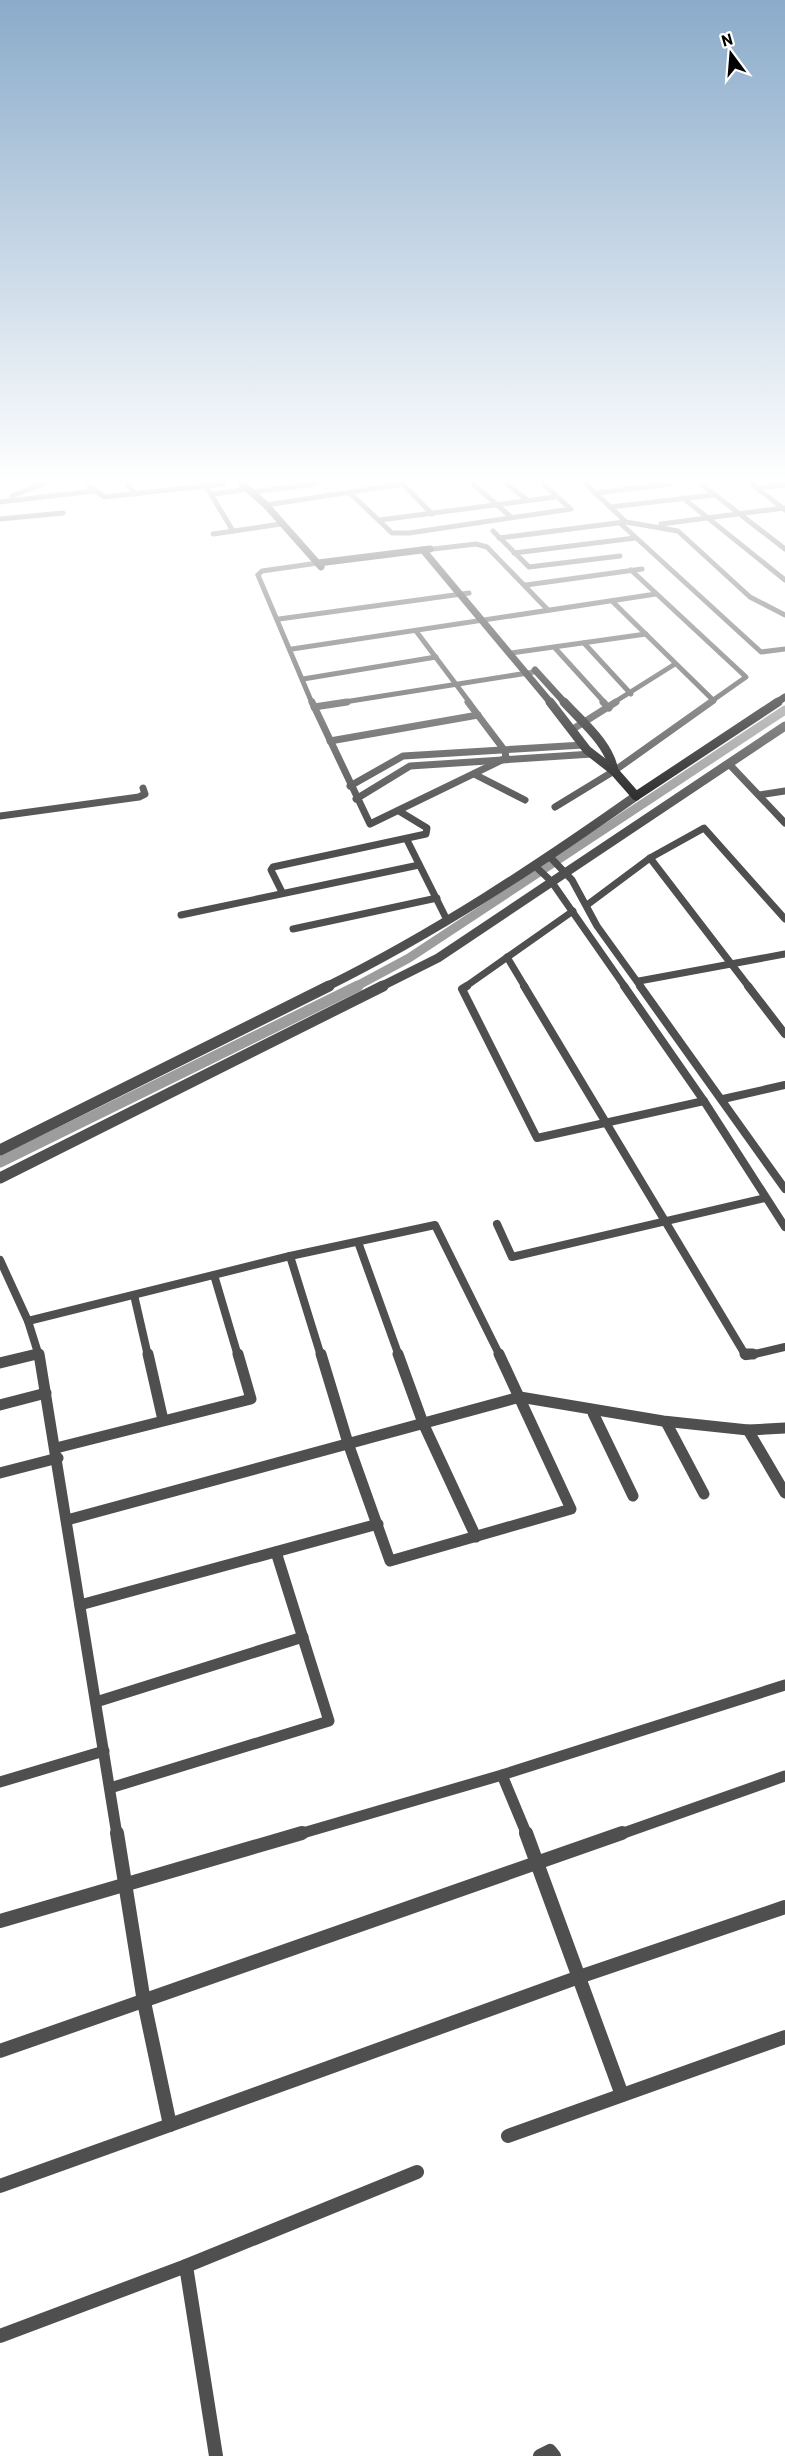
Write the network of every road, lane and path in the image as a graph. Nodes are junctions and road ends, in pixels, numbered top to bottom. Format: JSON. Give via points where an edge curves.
{"nodes":[{"id":1,"x":269,"y":599,"type":"edge"},
{"id":2,"x":425,"y":599,"type":"edge"},
{"id":3,"x":470,"y":599,"type":"edge"},
{"id":4,"x":538,"y":599,"type":"edge"},
{"id":5,"x":627,"y":599,"type":"edge"},
{"id":6,"x":661,"y":599,"type":"edge"},
{"id":7,"x":702,"y":599,"type":"edge"},
{"id":8,"x":753,"y":599,"type":"edge"},
{"id":9,"x":612,"y":601,"type":"junction"},
{"id":10,"x":548,"y":610,"type":"junction"},
{"id":11,"x":785,"y":615,"type":"edge"},
{"id":12,"x":279,"y":619,"type":"junction"},
{"id":13,"x":488,"y":620,"type":"junction"},
{"id":14,"x":416,"y":631,"type":"junction"},
{"id":15,"x":646,"y":634,"type":"junction"},
{"id":16,"x":584,"y":643,"type":"junction"},
{"id":17,"x":555,"y":648,"type":"junction"},
{"id":18,"x":785,"y":648,"type":"edge"},
{"id":19,"x":292,"y":649,"type":"junction"},
{"id":20,"x":515,"y":653,"type":"junction"},
{"id":21,"x":436,"y":657,"type":"junction"},
{"id":22,"x":675,"y":664,"type":"junction"},
{"id":23,"x":537,"y":672,"type":"junction"},
{"id":24,"x":528,"y":673,"type":"junction"},
{"id":25,"x":303,"y":679,"type":"junction"},
{"id":26,"x":457,"y":685,"type":"junction"},
{"id":27,"x":631,"y":694,"type":"junction"},
{"id":28,"x":785,"y":697,"type":"edge"},
{"id":29,"x":714,"y":701,"type":"junction"},
{"id":30,"x":314,"y":707,"type":"junction"},
{"id":31,"x":609,"y":708,"type":"junction"},
{"id":32,"x":478,"y":715,"type":"junction"},
{"id":33,"x":582,"y":724,"type":"junction"},
{"id":34,"x":785,"y":726,"type":"edge"},
{"id":35,"x":573,"y":729,"type":"junction"},
{"id":36,"x":330,"y":741,"type":"junction"},
{"id":37,"x":583,"y":745,"type":"junction"},
{"id":38,"x":592,"y":754,"type":"junction"},
{"id":39,"x":506,"y":755,"type":"junction"},
{"id":40,"x":730,"y":765,"type":"junction"},
{"id":41,"x":614,"y":771,"type":"junction"},
{"id":42,"x":474,"y":774,"type":"junction"},
{"id":43,"x":350,"y":786,"type":"junction"},
{"id":44,"x":143,"y":788,"type":"dead end"},
{"id":45,"x":785,"y":791,"type":"edge"},
{"id":46,"x":759,"y":795,"type":"junction"},
{"id":47,"x":636,"y":796,"type":"junction"},
{"id":48,"x":356,"y":799,"type":"junction"},
{"id":49,"x":525,"y":800,"type":"dead end"},
{"id":50,"x":555,"y":807,"type":"dead end"},
{"id":51,"x":399,"y":811,"type":"junction"},
{"id":52,"x":0,"y":816,"type":"edge"},
{"id":53,"x":785,"y":823,"type":"edge"},
{"id":54,"x":407,"y":840,"type":"junction"},
{"id":55,"x":650,"y":858,"type":"junction"},
{"id":56,"x":552,"y":859,"type":"junction"},
{"id":57,"x":419,"y":865,"type":"junction"},
{"id":58,"x":537,"y":867,"type":"junction"},
{"id":59,"x":564,"y":870,"type":"junction"},
{"id":60,"x":549,"y":880,"type":"junction"},
{"id":61,"x":282,"y":892,"type":"junction"},
{"id":62,"x":437,"y":898,"type":"junction"},
{"id":63,"x":587,"y":905,"type":"junction"},
{"id":64,"x":573,"y":911,"type":"junction"},
{"id":65,"x":181,"y":915,"type":"dead end"},
{"id":66,"x":785,"y":919,"type":"edge"},
{"id":67,"x":447,"y":920,"type":"junction"},
{"id":68,"x":293,"y":929,"type":"dead end"},
{"id":69,"x":785,"y":954,"type":"edge"},
{"id":70,"x":507,"y":957,"type":"junction"},
{"id":71,"x":731,"y":964,"type":"junction"},
{"id":72,"x":639,"y":981,"type":"junction"},
{"id":73,"x":785,"y":1034,"type":"edge"},
{"id":74,"x":785,"y":1085,"type":"edge"},
{"id":75,"x":723,"y":1099,"type":"junction"},
{"id":76,"x":704,"y":1101,"type":"junction"},
{"id":77,"x":606,"y":1123,"type":"junction"},
{"id":78,"x":0,"y":1150,"type":"edge"},
{"id":79,"x":0,"y":1178,"type":"edge"},
{"id":80,"x":785,"y":1189,"type":"edge"},
{"id":81,"x":765,"y":1198,"type":"junction"},
{"id":82,"x":664,"y":1221,"type":"junction"},
{"id":83,"x":497,"y":1224,"type":"dead end"},
{"id":84,"x":785,"y":1227,"type":"edge"},
{"id":85,"x":358,"y":1242,"type":"junction"},
{"id":86,"x":290,"y":1256,"type":"junction"},
{"id":87,"x":0,"y":1260,"type":"edge"},
{"id":88,"x":214,"y":1275,"type":"junction"},
{"id":89,"x":135,"y":1295,"type":"junction"},
{"id":90,"x":28,"y":1321,"type":"junction"},
{"id":91,"x":785,"y":1347,"type":"edge"},
{"id":92,"x":39,"y":1354,"type":"junction"},
{"id":93,"x":0,"y":1363,"type":"edge"},
{"id":94,"x":46,"y":1393,"type":"junction"},
{"id":95,"x":520,"y":1396,"type":"junction"},
{"id":96,"x":0,"y":1405,"type":"edge"},
{"id":97,"x":593,"y":1413,"type":"junction"},
{"id":98,"x":163,"y":1420,"type":"junction"},
{"id":99,"x":666,"y":1422,"type":"junction"},
{"id":100,"x":423,"y":1423,"type":"junction"},
{"id":101,"x":785,"y":1428,"type":"edge"},
{"id":102,"x":748,"y":1430,"type":"junction"},
{"id":103,"x":348,"y":1443,"type":"junction"},
{"id":104,"x":57,"y":1453,"type":"junction"},
{"id":105,"x":0,"y":1473,"type":"edge"},
{"id":106,"x":785,"y":1493,"type":"edge"},
{"id":107,"x":704,"y":1494,"type":"dead end"},
{"id":108,"x":633,"y":1496,"type":"dead end"},
{"id":109,"x":66,"y":1520,"type":"junction"},
{"id":110,"x":378,"y":1524,"type":"junction"},
{"id":111,"x":476,"y":1536,"type":"junction"},
{"id":112,"x":276,"y":1552,"type":"junction"},
{"id":113,"x":80,"y":1605,"type":"junction"},
{"id":114,"x":303,"y":1637,"type":"junction"},
{"id":115,"x":785,"y":1685,"type":"edge"},
{"id":116,"x":96,"y":1702,"type":"junction"},
{"id":117,"x":104,"y":1751,"type":"junction"},
{"id":118,"x":502,"y":1775,"type":"junction"},
{"id":119,"x":785,"y":1776,"type":"edge"},
{"id":120,"x":0,"y":1782,"type":"edge"},
{"id":121,"x":110,"y":1788,"type":"junction"},
{"id":122,"x":538,"y":1861,"type":"junction"},
{"id":123,"x":126,"y":1885,"type":"junction"},
{"id":124,"x":785,"y":1907,"type":"edge"},
{"id":125,"x":0,"y":1921,"type":"edge"},
{"id":126,"x":579,"y":1977,"type":"junction"},
{"id":127,"x":144,"y":2002,"type":"junction"},
{"id":128,"x":785,"y":2037,"type":"edge"},
{"id":129,"x":0,"y":2050,"type":"edge"},
{"id":130,"x":622,"y":2095,"type":"junction"},
{"id":131,"x":170,"y":2125,"type":"junction"},
{"id":132,"x":508,"y":2136,"type":"dead end"},
{"id":133,"x":417,"y":2172,"type":"dead end"},
{"id":134,"x":0,"y":2186,"type":"edge"},
{"id":135,"x":186,"y":2266,"type":"junction"},
{"id":136,"x":0,"y":2336,"type":"edge"},
{"id":137,"x":216,"y":2456,"type":"edge"},
{"id":138,"x":540,"y":2456,"type":"edge"},
{"id":139,"x":554,"y":2456,"type":"edge"}],
"edges":[{"from":1,"to":12,"type":"street"},
{"from":2,"to":12,"type":"street"},
{"from":3,"to":13,"type":"main road"},
{"from":4,"to":10,"type":"street"},
{"from":5,"to":9,"type":"street"},
{"from":6,"to":29,"type":"street","via":[[746,677]]},
{"from":7,"to":18,"type":"street","via":[[761,652]]},
{"from":8,"to":11,"type":"street"},
{"from":9,"to":10,"type":"street"},
{"from":9,"to":15,"type":"street"},
{"from":10,"to":13,"type":"street"},
{"from":12,"to":19,"type":"street"},
{"from":13,"to":14,"type":"street"},
{"from":13,"to":20,"type":"main road"},
{"from":14,"to":19,"type":"street"},
{"from":14,"to":21,"type":"street"},
{"from":15,"to":16,"type":"street"},
{"from":15,"to":22,"type":"street"},
{"from":16,"to":17,"type":"street"},
{"from":16,"to":27,"type":"street"},
{"from":17,"to":20,"type":"street"},
{"from":17,"to":31,"type":"street"},
{"from":19,"to":25,"type":"street"},
{"from":20,"to":23,"type":"main road"},
{"from":20,"to":24,"type":"main road"},
{"from":21,"to":25,"type":"street"},
{"from":21,"to":26,"type":"street"},
{"from":22,"to":27,"type":"street"},
{"from":22,"to":29,"type":"street"},
{"from":23,"to":24,"type":"street"},
{"from":23,"to":33,"type":"main road"},
{"from":24,"to":26,"type":"street"},
{"from":24,"to":35,"type":"main road"},
{"from":25,"to":30,"type":"street"},
{"from":26,"to":30,"type":"street"},
{"from":26,"to":32,"type":"street"},
{"from":27,"to":31,"type":"street"},
{"from":28,"to":47,"type":"main road"},
{"from":29,"to":41,"type":"street"},
{"from":30,"to":36,"type":"street"},
{"from":31,"to":33,"type":"street"},
{"from":32,"to":36,"type":"street"},
{"from":32,"to":39,"type":"street"},
{"from":33,"to":35,"type":"street"},
{"from":33,"to":41,"type":"main road","via":[[604,746]]},
{"from":34,"to":40,"type":"street"},
{"from":35,"to":37,"type":"main road"},
{"from":36,"to":43,"type":"street"},
{"from":37,"to":38,"type":"main road"},
{"from":37,"to":39,"type":"street"},
{"from":38,"to":39,"type":"street"},
{"from":38,"to":41,"type":"main road"},
{"from":39,"to":42,"type":"street"},
{"from":39,"to":43,"type":"street","via":[[403,756]]},
{"from":39,"to":48,"type":"street","via":[[410,766]]},
{"from":40,"to":46,"type":"street"},
{"from":40,"to":59,"type":"street"},
{"from":41,"to":47,"type":"main road"},
{"from":41,"to":50,"type":"street"},
{"from":42,"to":49,"type":"street"},
{"from":42,"to":51,"type":"street"},
{"from":43,"to":48,"type":"street"},
{"from":44,"to":52,"type":"street","via":[[145,794],[139,797]]},
{"from":45,"to":46,"type":"street"},
{"from":46,"to":53,"type":"street"},
{"from":47,"to":56,"type":"street"},
{"from":48,"to":51,"type":"street","via":[[370,824]]},
{"from":51,"to":54,"type":"street","via":[[427,828],[422,837]]},
{"from":54,"to":57,"type":"street"},
{"from":54,"to":61,"type":"street","via":[[273,867]]},
{"from":55,"to":63,"type":"street"},
{"from":55,"to":66,"type":"street","via":[[704,828]]},
{"from":55,"to":71,"type":"street"},
{"from":56,"to":58,"type":"street"},
{"from":56,"to":59,"type":"street"},
{"from":57,"to":61,"type":"street"},
{"from":57,"to":62,"type":"street"},
{"from":58,"to":60,"type":"street"},
{"from":58,"to":67,"type":"street"},
{"from":59,"to":60,"type":"street"},
{"from":59,"to":63,"type":"street"},
{"from":60,"to":64,"type":"street"},
{"from":60,"to":79,"type":"street","via":[[485,928],[392,983]]},
{"from":61,"to":65,"type":"street"},
{"from":62,"to":67,"type":"street"},
{"from":62,"to":68,"type":"street"},
{"from":63,"to":72,"type":"street","via":[[597,926]]},
{"from":64,"to":70,"type":"street"},
{"from":64,"to":76,"type":"street"},
{"from":67,"to":78,"type":"street","via":[[384,958]]},
{"from":69,"to":71,"type":"street"},
{"from":70,"to":77,"type":"street"},
{"from":70,"to":77,"type":"street","via":[[462,989],[537,1138]]},
{"from":71,"to":72,"type":"street"},
{"from":71,"to":73,"type":"street"},
{"from":72,"to":75,"type":"street"},
{"from":74,"to":75,"type":"street"},
{"from":75,"to":80,"type":"street"},
{"from":76,"to":77,"type":"street"},
{"from":76,"to":81,"type":"street"},
{"from":77,"to":82,"type":"street"},
{"from":81,"to":82,"type":"street"},
{"from":81,"to":84,"type":"street"},
{"from":82,"to":83,"type":"street","via":[[512,1257]]},
{"from":82,"to":91,"type":"street","via":[[746,1356]]},
{"from":85,"to":86,"type":"street"},
{"from":85,"to":95,"type":"street","via":[[435,1225]]},
{"from":85,"to":100,"type":"street"},
{"from":86,"to":88,"type":"street"},
{"from":86,"to":103,"type":"street"},
{"from":87,"to":90,"type":"street"},
{"from":88,"to":89,"type":"street"},
{"from":88,"to":98,"type":"street","via":[[251,1399]]},
{"from":89,"to":90,"type":"street"},
{"from":89,"to":98,"type":"street"},
{"from":90,"to":92,"type":"street"},
{"from":92,"to":93,"type":"street"},
{"from":92,"to":94,"type":"street"},
{"from":94,"to":96,"type":"street"},
{"from":94,"to":104,"type":"street"},
{"from":95,"to":97,"type":"street"},
{"from":95,"to":100,"type":"street"},
{"from":95,"to":111,"type":"street","via":[[571,1509]]},
{"from":97,"to":99,"type":"street"},
{"from":97,"to":108,"type":"street"},
{"from":98,"to":104,"type":"street"},
{"from":99,"to":102,"type":"street"},
{"from":99,"to":107,"type":"street"},
{"from":100,"to":103,"type":"street"},
{"from":100,"to":111,"type":"street"},
{"from":101,"to":102,"type":"street"},
{"from":102,"to":106,"type":"street"},
{"from":103,"to":109,"type":"street"},
{"from":103,"to":110,"type":"street"},
{"from":104,"to":105,"type":"street"},
{"from":104,"to":109,"type":"street"},
{"from":109,"to":113,"type":"street"},
{"from":110,"to":111,"type":"street","via":[[390,1561]]},
{"from":110,"to":112,"type":"street"},
{"from":112,"to":113,"type":"street"},
{"from":112,"to":114,"type":"street"},
{"from":113,"to":116,"type":"street"},
{"from":114,"to":116,"type":"street"},
{"from":114,"to":121,"type":"street","via":[[329,1721]]},
{"from":115,"to":118,"type":"street"},
{"from":116,"to":117,"type":"street"},
{"from":117,"to":120,"type":"street"},
{"from":117,"to":121,"type":"street"},
{"from":118,"to":122,"type":"street"},
{"from":118,"to":123,"type":"street"},
{"from":119,"to":122,"type":"street"},
{"from":121,"to":123,"type":"street"},
{"from":122,"to":126,"type":"street"},
{"from":122,"to":127,"type":"street"},
{"from":123,"to":125,"type":"street"},
{"from":123,"to":127,"type":"street"},
{"from":124,"to":126,"type":"street"},
{"from":126,"to":130,"type":"street"},
{"from":126,"to":131,"type":"street"},
{"from":127,"to":129,"type":"street"},
{"from":127,"to":131,"type":"street"},
{"from":128,"to":130,"type":"street"},
{"from":130,"to":132,"type":"street"},
{"from":131,"to":134,"type":"street"},
{"from":133,"to":135,"type":"street"},
{"from":135,"to":136,"type":"street"},
{"from":135,"to":137,"type":"street"},
{"from":138,"to":139,"type":"street","via":[[550,2451]]}]}
